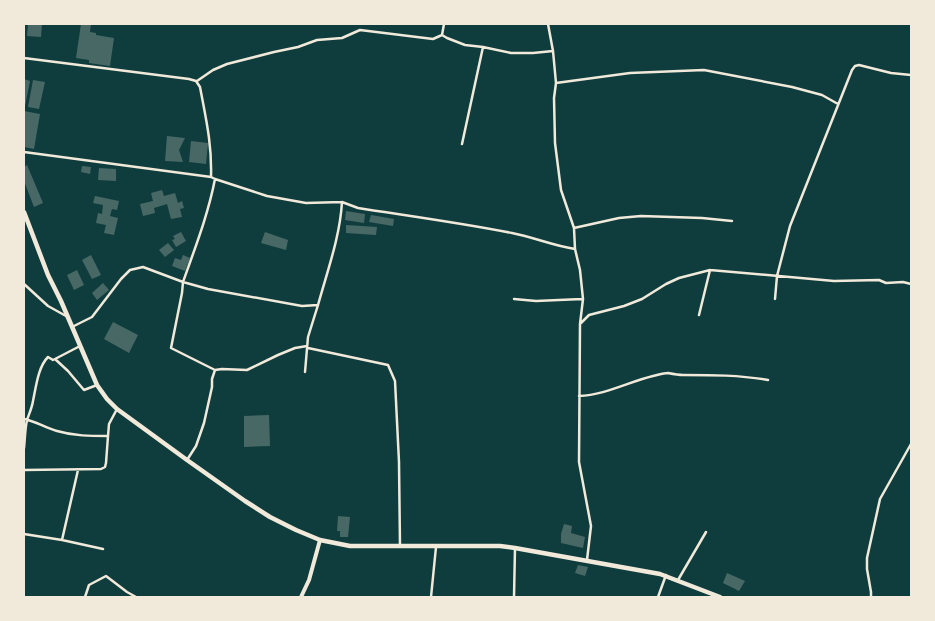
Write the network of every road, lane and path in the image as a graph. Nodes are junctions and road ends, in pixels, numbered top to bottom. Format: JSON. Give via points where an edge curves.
{"nodes":[{"id":1,"x":444,"y":24,"type":"edge"},
{"id":2,"x":548,"y":24,"type":"edge"},
{"id":3,"x":442,"y":35,"type":"junction"},
{"id":4,"x":483,"y":47,"type":"junction"},
{"id":5,"x":553,"y":50,"type":"junction"},
{"id":6,"x":24,"y":58,"type":"edge"},
{"id":7,"x":911,"y":75,"type":"edge"},
{"id":8,"x":196,"y":81,"type":"junction"},
{"id":9,"x":556,"y":83,"type":"junction"},
{"id":10,"x":838,"y":104,"type":"junction"},
{"id":11,"x":462,"y":144,"type":"dead end"},
{"id":12,"x":24,"y":152,"type":"edge"},
{"id":13,"x":211,"y":177,"type":"junction"},
{"id":14,"x":216,"y":180,"type":"junction"},
{"id":15,"x":342,"y":202,"type":"junction"},
{"id":16,"x":24,"y":212,"type":"edge"},
{"id":17,"x":732,"y":221,"type":"dead end"},
{"id":18,"x":574,"y":228,"type":"junction"},
{"id":19,"x":575,"y":249,"type":"junction"},
{"id":20,"x":710,"y":270,"type":"junction"},
{"id":21,"x":777,"y":276,"type":"junction"},
{"id":22,"x":184,"y":282,"type":"junction"},
{"id":23,"x":24,"y":284,"type":"edge"},
{"id":24,"x":911,"y":284,"type":"edge"},
{"id":25,"x":514,"y":299,"type":"dead end"},
{"id":26,"x":583,"y":299,"type":"junction"},
{"id":27,"x":775,"y":299,"type":"dead end"},
{"id":28,"x":318,"y":305,"type":"junction"},
{"id":29,"x":699,"y":315,"type":"dead end"},
{"id":30,"x":67,"y":317,"type":"junction"},
{"id":31,"x":580,"y":324,"type":"junction"},
{"id":32,"x":72,"y":327,"type":"junction"},
{"id":33,"x":80,"y":346,"type":"junction"},
{"id":34,"x":308,"y":347,"type":"junction"},
{"id":35,"x":55,"y":359,"type":"junction"},
{"id":36,"x":215,"y":370,"type":"junction"},
{"id":37,"x":306,"y":372,"type":"dead end"},
{"id":38,"x":768,"y":380,"type":"dead end"},
{"id":39,"x":97,"y":385,"type":"junction"},
{"id":40,"x":579,"y":396,"type":"junction"},
{"id":41,"x":117,"y":409,"type":"junction"},
{"id":42,"x":26,"y":419,"type":"edge"},
{"id":43,"x":108,"y":436,"type":"junction"},
{"id":44,"x":911,"y":444,"type":"edge"},
{"id":45,"x":24,"y":448,"type":"edge"},
{"id":46,"x":187,"y":460,"type":"junction"},
{"id":47,"x":24,"y":470,"type":"edge"},
{"id":48,"x":78,"y":470,"type":"junction"},
{"id":49,"x":706,"y":532,"type":"dead end"},
{"id":50,"x":24,"y":534,"type":"edge"},
{"id":51,"x":62,"y":540,"type":"junction"},
{"id":52,"x":320,"y":540,"type":"junction"},
{"id":53,"x":400,"y":546,"type":"junction"},
{"id":54,"x":436,"y":546,"type":"junction"},
{"id":55,"x":515,"y":548,"type":"junction"},
{"id":56,"x":103,"y":549,"type":"dead end"},
{"id":57,"x":587,"y":560,"type":"junction"},
{"id":58,"x":666,"y":575,"type":"junction"},
{"id":59,"x":678,"y":580,"type":"junction"},
{"id":60,"x":85,"y":597,"type":"edge"},
{"id":61,"x":136,"y":597,"type":"edge"},
{"id":62,"x":301,"y":597,"type":"edge"},
{"id":63,"x":431,"y":597,"type":"edge"},
{"id":64,"x":514,"y":597,"type":"edge"},
{"id":65,"x":658,"y":597,"type":"edge"},
{"id":66,"x":720,"y":597,"type":"edge"},
{"id":67,"x":870,"y":597,"type":"edge"}],
"edges":[{"from":1,"to":3,"type":"street"},
{"from":2,"to":5,"type":"street"},
{"from":3,"to":4,"type":"street","via":[[465,45]]},
{"from":3,"to":8,"type":"street","via":[[433,39],[360,30],[342,38],[317,40],[227,64]]},
{"from":4,"to":5,"type":"street","via":[[512,54]]},
{"from":4,"to":11,"type":"street"},
{"from":5,"to":9,"type":"street"},
{"from":6,"to":8,"type":"street"},
{"from":7,"to":10,"type":"street","via":[[855,66]]},
{"from":8,"to":13,"type":"street","via":[[209,132]]},
{"from":9,"to":10,"type":"street","via":[[630,73],[704,70],[792,87],[822,95]]},
{"from":9,"to":18,"type":"street","via":[[555,143],[561,190]]},
{"from":10,"to":21,"type":"street","via":[[790,226]]},
{"from":12,"to":13,"type":"street"},
{"from":13,"to":14,"type":"street"},
{"from":14,"to":15,"type":"street","via":[[298,202]]},
{"from":14,"to":22,"type":"street"},
{"from":15,"to":19,"type":"street","via":[[358,208],[518,234]]},
{"from":15,"to":28,"type":"street"},
{"from":16,"to":30,"type":"main road"},
{"from":17,"to":18,"type":"street","via":[[641,216]]},
{"from":18,"to":19,"type":"street"},
{"from":19,"to":26,"type":"street"},
{"from":20,"to":21,"type":"street"},
{"from":20,"to":29,"type":"street"},
{"from":20,"to":31,"type":"street","via":[[679,278],[624,306],[589,315]]},
{"from":21,"to":24,"type":"street"},
{"from":21,"to":27,"type":"street"},
{"from":22,"to":28,"type":"street","via":[[302,306]]},
{"from":22,"to":32,"type":"street","via":[[143,267],[130,270],[92,317]]},
{"from":22,"to":36,"type":"street","via":[[171,348]]},
{"from":23,"to":30,"type":"street","via":[[48,306]]},
{"from":25,"to":26,"type":"street"},
{"from":26,"to":31,"type":"street"},
{"from":28,"to":34,"type":"street"},
{"from":30,"to":32,"type":"main road"},
{"from":31,"to":40,"type":"street"},
{"from":32,"to":33,"type":"main road"},
{"from":33,"to":35,"type":"street"},
{"from":33,"to":39,"type":"main road"},
{"from":34,"to":36,"type":"street","via":[[295,348],[247,370]]},
{"from":34,"to":37,"type":"street"},
{"from":34,"to":53,"type":"street","via":[[388,365],[395,381]]},
{"from":35,"to":39,"type":"street","via":[[84,390]]},
{"from":35,"to":42,"type":"street","via":[[48,357],[41,369]]},
{"from":36,"to":46,"type":"street","via":[[204,423]]},
{"from":38,"to":40,"type":"street","via":[[666,373],[589,396]]},
{"from":39,"to":41,"type":"main road"},
{"from":40,"to":57,"type":"street","via":[[579,462],[591,526]]},
{"from":41,"to":43,"type":"street","via":[[109,424]]},
{"from":41,"to":46,"type":"main road"},
{"from":42,"to":43,"type":"street","via":[[66,434]]},
{"from":42,"to":45,"type":"street"},
{"from":43,"to":48,"type":"street","via":[[105,467]]},
{"from":44,"to":67,"type":"street","via":[[880,500],[866,558]]},
{"from":46,"to":52,"type":"main road","via":[[270,517]]},
{"from":47,"to":48,"type":"street"},
{"from":48,"to":51,"type":"street"},
{"from":49,"to":59,"type":"street"},
{"from":50,"to":51,"type":"street"},
{"from":51,"to":56,"type":"street"},
{"from":52,"to":53,"type":"main road","via":[[350,546]]},
{"from":52,"to":62,"type":"main road"},
{"from":53,"to":54,"type":"main road"},
{"from":54,"to":55,"type":"main road"},
{"from":54,"to":63,"type":"street"},
{"from":55,"to":57,"type":"main road"},
{"from":55,"to":64,"type":"street"},
{"from":57,"to":58,"type":"main road"},
{"from":58,"to":59,"type":"main road"},
{"from":58,"to":65,"type":"street"},
{"from":59,"to":66,"type":"main road"},
{"from":60,"to":61,"type":"street","via":[[88,585],[106,576]]}]}
